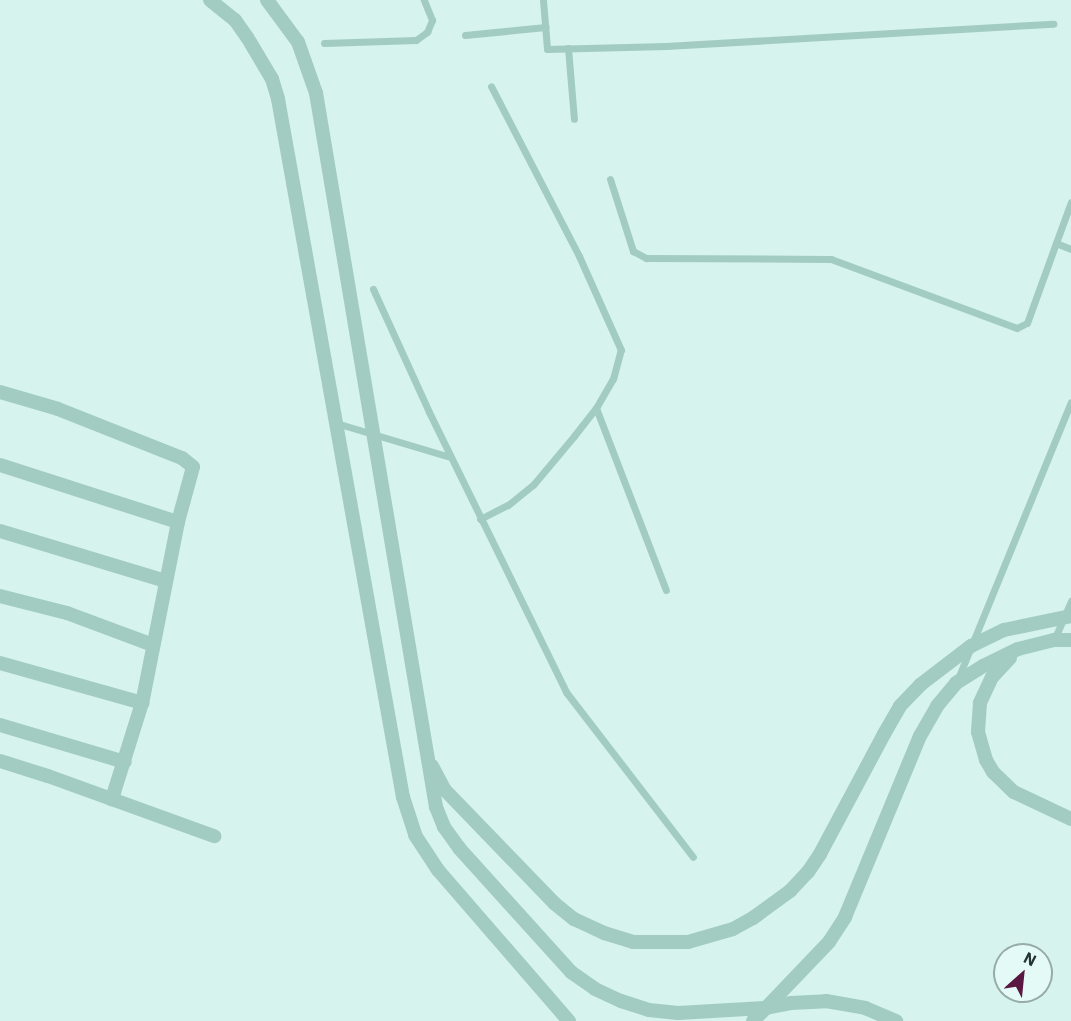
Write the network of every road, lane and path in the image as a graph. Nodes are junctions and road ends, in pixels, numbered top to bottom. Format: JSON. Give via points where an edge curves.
{"nodes":[{"id":1,"x":210,"y":0,"type":"edge"},
{"id":2,"x":267,"y":0,"type":"edge"},
{"id":3,"x":424,"y":0,"type":"edge"},
{"id":4,"x":543,"y":0,"type":"edge"},
{"id":5,"x":1053,"y":24,"type":"dead end"},
{"id":6,"x":546,"y":27,"type":"junction"},
{"id":7,"x":465,"y":35,"type":"dead end"},
{"id":8,"x":324,"y":44,"type":"dead end"},
{"id":9,"x":568,"y":48,"type":"junction"},
{"id":10,"x":491,"y":86,"type":"dead end"},
{"id":11,"x":573,"y":119,"type":"dead end"},
{"id":12,"x":610,"y":179,"type":"dead end"},
{"id":13,"x":1071,"y":202,"type":"edge"},
{"id":14,"x":1056,"y":243,"type":"junction"},
{"id":15,"x":1071,"y":249,"type":"edge"},
{"id":16,"x":373,"y":289,"type":"dead end"},
{"id":17,"x":0,"y":392,"type":"edge"},
{"id":18,"x":1071,"y":402,"type":"edge"},
{"id":19,"x":596,"y":408,"type":"junction"},
{"id":20,"x":336,"y":423,"type":"junction"},
{"id":21,"x":372,"y":433,"type":"junction"},
{"id":22,"x":450,"y":457,"type":"junction"},
{"id":23,"x":0,"y":465,"type":"edge"},
{"id":24,"x":480,"y":519,"type":"junction"},
{"id":25,"x":178,"y":522,"type":"junction"},
{"id":26,"x":0,"y":531,"type":"edge"},
{"id":27,"x":165,"y":581,"type":"junction"},
{"id":28,"x":666,"y":590,"type":"dead end"},
{"id":29,"x":0,"y":596,"type":"edge"},
{"id":30,"x":1071,"y":601,"type":"edge"},
{"id":31,"x":1071,"y":616,"type":"edge"},
{"id":32,"x":1071,"y":640,"type":"edge"},
{"id":33,"x":1049,"y":641,"type":"junction"},
{"id":34,"x":153,"y":645,"type":"junction"},
{"id":35,"x":0,"y":663,"type":"edge"},
{"id":36,"x":956,"y":683,"type":"junction"},
{"id":37,"x":142,"y":703,"type":"junction"},
{"id":38,"x":0,"y":725,"type":"edge"},
{"id":39,"x":423,"y":741,"type":"junction"},
{"id":40,"x":0,"y":761,"type":"edge"},
{"id":41,"x":125,"y":762,"type":"junction"},
{"id":42,"x":112,"y":799,"type":"junction"},
{"id":43,"x":1071,"y":819,"type":"edge"},
{"id":44,"x":214,"y":836,"type":"dead end"},
{"id":45,"x":693,"y":857,"type":"dead end"},
{"id":46,"x":766,"y":1008,"type":"junction"},
{"id":47,"x":569,"y":1021,"type":"edge"},
{"id":48,"x":753,"y":1021,"type":"edge"},
{"id":49,"x":896,"y":1021,"type":"edge"}],
"edges":[{"from":1,"to":20,"type":"street","via":[[235,20],[248,38],[272,79],[278,99]]},
{"from":2,"to":21,"type":"street","via":[[298,42],[312,76]]},
{"from":3,"to":8,"type":"lane","via":[[432,20],[427,32],[416,40]]},
{"from":4,"to":6,"type":"lane"},
{"from":5,"to":9,"type":"lane"},
{"from":6,"to":7,"type":"lane"},
{"from":6,"to":9,"type":"lane","via":[[547,49]]},
{"from":9,"to":11,"type":"lane"},
{"from":10,"to":19,"type":"lane","via":[[619,340],[618,369]]},
{"from":12,"to":14,"type":"lane","via":[[633,251],[646,258],[831,259],[1017,328],[1027,323]]},
{"from":13,"to":14,"type":"lane"},
{"from":14,"to":15,"type":"lane"},
{"from":16,"to":22,"type":"lane"},
{"from":17,"to":25,"type":"street","via":[[58,409],[182,458],[193,467]]},
{"from":18,"to":36,"type":"lane"},
{"from":19,"to":24,"type":"lane","via":[[533,485],[508,505]]},
{"from":19,"to":28,"type":"lane"},
{"from":20,"to":21,"type":"lane"},
{"from":20,"to":47,"type":"street","via":[[403,797],[415,835],[438,870]]},
{"from":21,"to":22,"type":"lane"},
{"from":21,"to":39,"type":"street"},
{"from":22,"to":24,"type":"lane"},
{"from":23,"to":25,"type":"street"},
{"from":24,"to":45,"type":"lane","via":[[566,693]]},
{"from":25,"to":27,"type":"street"},
{"from":26,"to":27,"type":"street"},
{"from":27,"to":34,"type":"street"},
{"from":29,"to":34,"type":"street","via":[[67,614]]},
{"from":30,"to":33,"type":"lane"},
{"from":31,"to":39,"type":"street","bridge":true,"via":[[1004,630],[971,646],[920,685],[900,706],[820,854],[790,891],[733,929],[688,942],[633,942],[574,919],[444,789]]},
{"from":32,"to":33,"type":"street"},
{"from":33,"to":36,"type":"street","via":[[1018,649]]},
{"from":33,"to":43,"type":"street","via":[[1020,651],[992,677],[980,703],[978,732],[993,772],[1014,792]]},
{"from":34,"to":37,"type":"street"},
{"from":35,"to":37,"type":"street"},
{"from":36,"to":46,"type":"street","via":[[920,736],[845,917],[829,942]]},
{"from":37,"to":41,"type":"street"},
{"from":38,"to":41,"type":"street"},
{"from":39,"to":46,"type":"street","via":[[431,789],[444,827],[472,864],[571,972],[595,989],[649,1010],[678,1013]]},
{"from":40,"to":42,"type":"street"},
{"from":41,"to":42,"type":"street"},
{"from":42,"to":44,"type":"street"},
{"from":46,"to":48,"type":"street"},
{"from":46,"to":49,"type":"street","via":[[791,1003],[846,1003]]}]}
